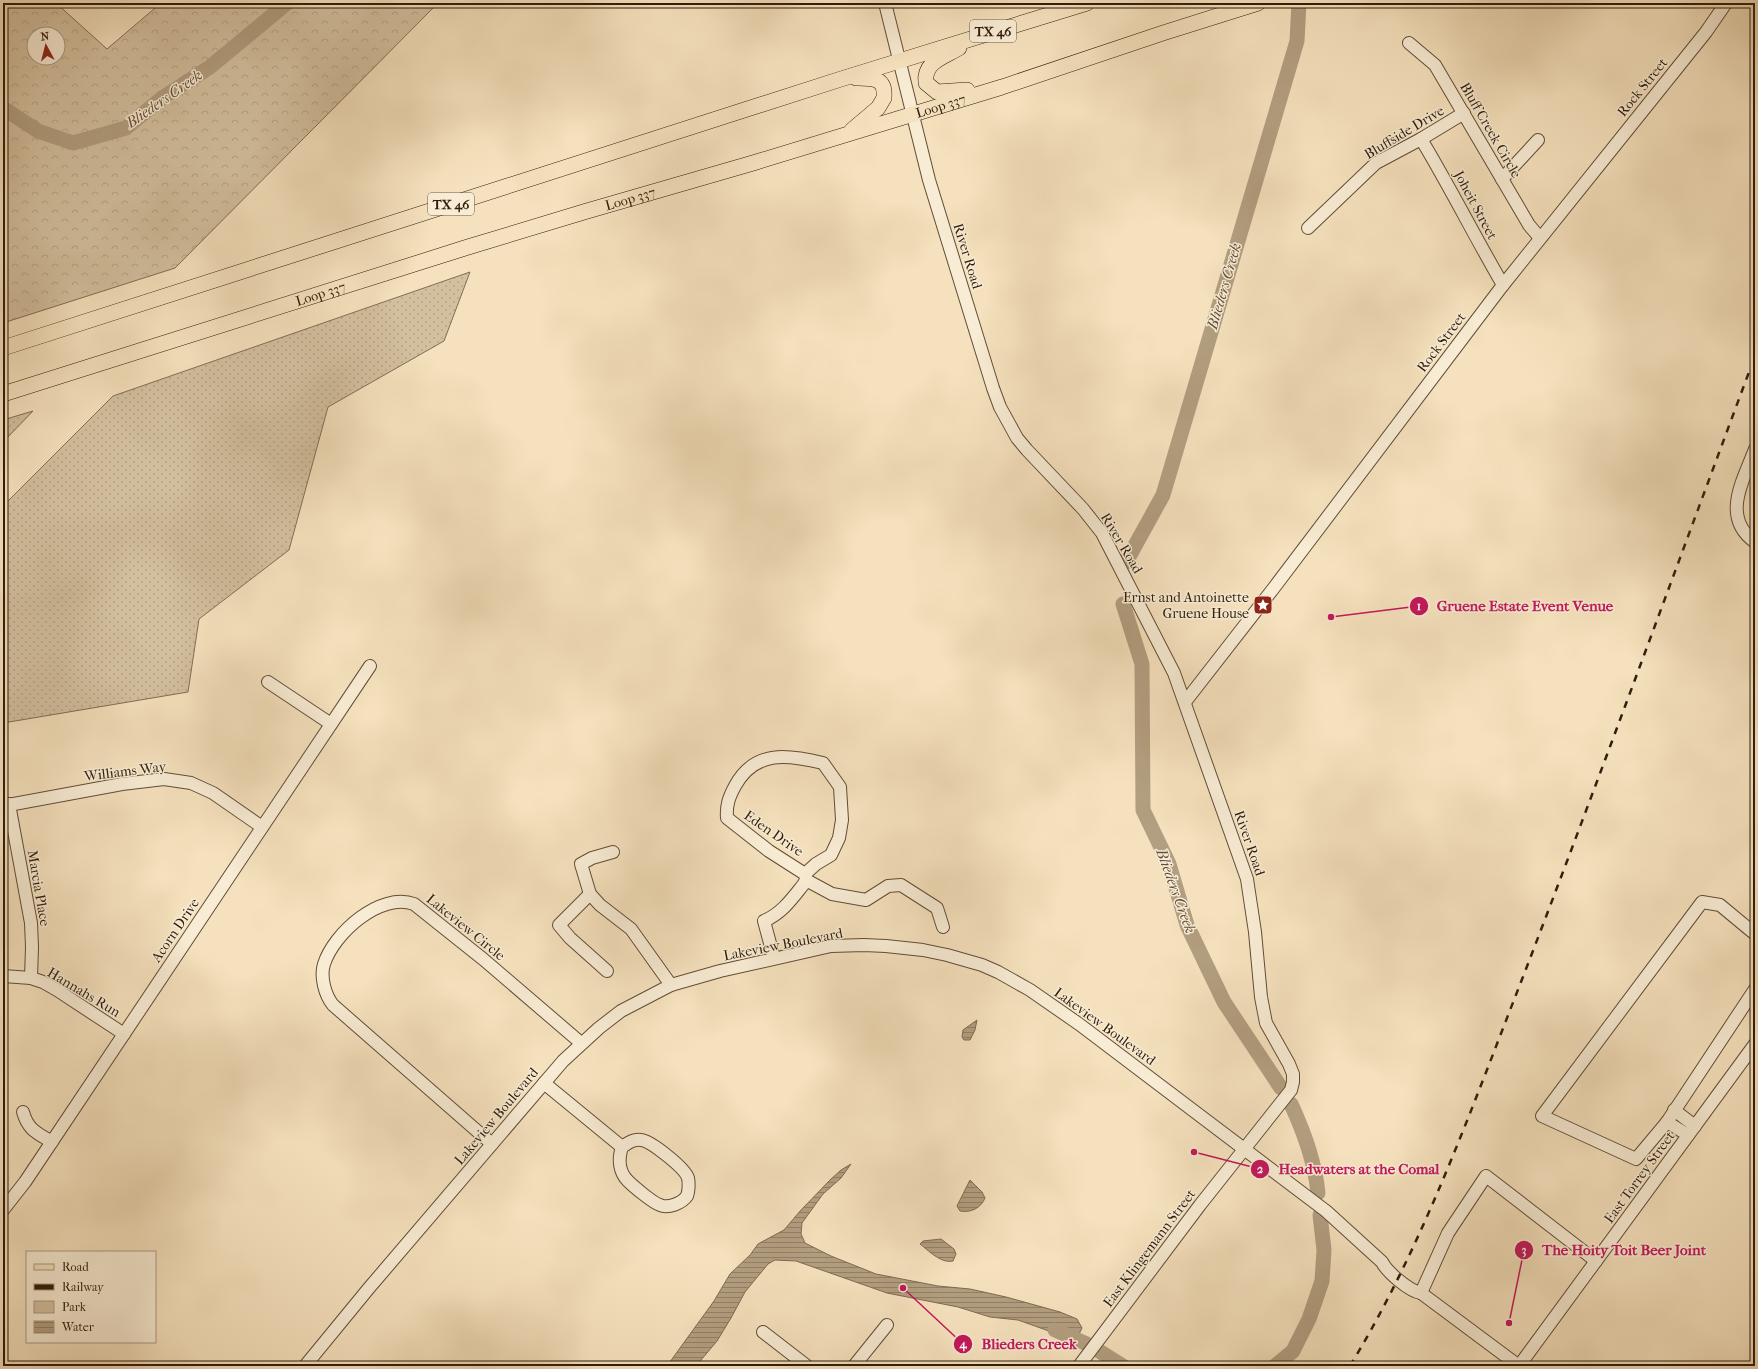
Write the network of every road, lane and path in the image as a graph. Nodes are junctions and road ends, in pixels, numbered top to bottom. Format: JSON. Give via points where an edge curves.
{"nodes":[{"id":1,"x":885,"y":3,"type":"edge"},
{"id":2,"x":1087,"y":3,"type":"edge"},
{"id":3,"x":1258,"y":3,"type":"edge"},
{"id":4,"x":1726,"y":3,"type":"edge"},
{"id":5,"x":983,"y":34,"type":"junction"},
{"id":6,"x":1409,"y":43,"type":"dead end"},
{"id":7,"x":899,"y":60,"type":"junction"},
{"id":8,"x":842,"y":78,"type":"junction"},
{"id":9,"x":1010,"y":84,"type":"junction"},
{"id":10,"x":912,"y":113,"type":"junction"},
{"id":11,"x":1464,"y":113,"type":"junction"},
{"id":12,"x":845,"y":135,"type":"junction"},
{"id":13,"x":1421,"y":139,"type":"junction"},
{"id":14,"x":1538,"y":140,"type":"dead end"},
{"id":15,"x":1502,"y":180,"type":"junction"},
{"id":16,"x":1308,"y":228,"type":"dead end"},
{"id":17,"x":1540,"y":238,"type":"junction"},
{"id":18,"x":1503,"y":285,"type":"junction"},
{"id":19,"x":3,"y":348,"type":"edge"},
{"id":20,"x":3,"y":394,"type":"edge"},
{"id":21,"x":1755,"y":448,"type":"edge"},
{"id":22,"x":1755,"y":542,"type":"edge"},
{"id":23,"x":370,"y":666,"type":"dead end"},
{"id":24,"x":268,"y":682,"type":"dead end"},
{"id":25,"x":1185,"y":702,"type":"junction"},
{"id":26,"x":331,"y":724,"type":"junction"},
{"id":27,"x":6,"y":805,"type":"edge"},
{"id":28,"x":262,"y":827,"type":"junction"},
{"id":29,"x":613,"y":852,"type":"dead end"},
{"id":30,"x":806,"y":877,"type":"junction"},
{"id":31,"x":590,"y":894,"type":"junction"},
{"id":32,"x":943,"y":927,"type":"dead end"},
{"id":33,"x":1755,"y":934,"type":"edge"},
{"id":34,"x":774,"y":958,"type":"junction"},
{"id":35,"x":606,"y":971,"type":"dead end"},
{"id":36,"x":3,"y":976,"type":"edge"},
{"id":37,"x":31,"y":978,"type":"junction"},
{"id":38,"x":671,"y":986,"type":"junction"},
{"id":39,"x":1755,"y":989,"type":"edge"},
{"id":40,"x":124,"y":1034,"type":"junction"},
{"id":41,"x":581,"y":1043,"type":"junction"},
{"id":42,"x":1755,"y":1044,"type":"edge"},
{"id":43,"x":544,"y":1083,"type":"junction"},
{"id":44,"x":1674,"y":1110,"type":"junction"},
{"id":45,"x":23,"y":1112,"type":"dead end"},
{"id":46,"x":1666,"y":1122,"type":"junction"},
{"id":47,"x":1692,"y":1130,"type":"junction"},
{"id":48,"x":52,"y":1142,"type":"junction"},
{"id":49,"x":492,"y":1144,"type":"junction"},
{"id":50,"x":622,"y":1147,"type":"junction"},
{"id":51,"x":1244,"y":1148,"type":"junction"},
{"id":52,"x":3,"y":1210,"type":"edge"},
{"id":53,"x":1596,"y":1261,"type":"junction"},
{"id":54,"x":1421,"y":1293,"type":"junction"},
{"id":55,"x":887,"y":1325,"type":"dead end"},
{"id":56,"x":763,"y":1332,"type":"dead end"},
{"id":57,"x":305,"y":1366,"type":"edge"},
{"id":58,"x":807,"y":1366,"type":"edge"},
{"id":59,"x":854,"y":1366,"type":"edge"},
{"id":60,"x":1079,"y":1366,"type":"edge"},
{"id":61,"x":1519,"y":1366,"type":"edge"}],
"edges":[{"from":1,"to":7,"type":"street","name":"River Road"},
{"from":2,"to":5,"type":"main road","number":"TX 46"},
{"from":3,"to":9,"type":"main road","name":"Loop 337"},
{"from":4,"to":17,"type":"street","name":"Rock Street","via":[[1706,32]]},
{"from":5,"to":7,"type":"main road","number":"TX 46"},
{"from":5,"to":9,"type":"main road","via":[[933,63],[927,69],[926,83],[937,92]]},
{"from":6,"to":11,"type":"street","name":"Bluff Creek Circle","via":[[1435,65]]},
{"from":7,"to":8,"type":"main road","number":"TX 46"},
{"from":7,"to":10,"type":"street","name":"River Road"},
{"from":8,"to":12,"type":"main road","via":[[872,78],[883,85],[885,92],[882,103]]},
{"from":8,"to":19,"type":"main road","number":"TX 46"},
{"from":9,"to":10,"type":"main road","name":"Loop 337"},
{"from":10,"to":12,"type":"main road","name":"Loop 337"},
{"from":10,"to":25,"type":"street","name":"River Road","via":[[929,180],[1000,407],[1017,438],[1102,533],[1169,662]]},
{"from":11,"to":13,"type":"street","name":"Bluffside Drive"},
{"from":11,"to":15,"type":"street","name":"Bluff Creek Circle"},
{"from":12,"to":20,"type":"main road","name":"Loop 337","via":[[453,252]]},
{"from":13,"to":16,"type":"street","name":"Bluffside Drive","via":[[1376,163]]},
{"from":13,"to":18,"type":"street","name":"Joheit Street"},
{"from":14,"to":15,"type":"street"},
{"from":15,"to":17,"type":"street","name":"Bluff Creek Circle","via":[[1529,226]]},
{"from":17,"to":18,"type":"street","name":"Rock Street"},
{"from":18,"to":25,"type":"street","name":"Rock Street","via":[[1241,632]]},
{"from":21,"to":22,"type":"street","via":[[1738,493],[1736,518]]},
{"from":23,"to":26,"type":"street","name":"Acorn Drive"},
{"from":24,"to":26,"type":"street"},
{"from":25,"to":51,"type":"street","name":"River Road","via":[[1248,885],[1266,1023],[1293,1074],[1290,1090]]},
{"from":26,"to":28,"type":"street","name":"Acorn Drive"},
{"from":27,"to":28,"type":"street","name":"Williams Way","via":[[164,778],[191,783],[213,793]]},
{"from":27,"to":37,"type":"street","name":"Marcia Place","via":[[31,923]]},
{"from":28,"to":40,"type":"street","name":"Acorn Drive"},
{"from":29,"to":31,"type":"street","via":[[581,864]]},
{"from":30,"to":30,"type":"street","name":"Eden Drive","via":[[816,864],[831,854],[839,838],[842,820],[840,787],[823,762],[790,756],[762,760],[746,771],[738,781],[726,807],[727,818]]},
{"from":30,"to":32,"type":"street","name":"Eden Drive","via":[[832,894],[866,900],[888,886],[901,885],[937,908]]},
{"from":30,"to":34,"type":"street","name":"Eden Drive","via":[[784,909],[764,921]]},
{"from":31,"to":35,"type":"street","via":[[560,925],[570,938]]},
{"from":31,"to":38,"type":"street","via":[[631,929]]},
{"from":33,"to":46,"type":"street","via":[[1720,905],[1702,902],[1542,1116],[1636,1160]]},
{"from":34,"to":38,"type":"street","name":"Lakeview Boulevard"},
{"from":34,"to":51,"type":"street","name":"Lakeview Boulevard","via":[[831,946],[864,945],[923,950],[982,965],[1018,983],[1080,1024]]},
{"from":36,"to":37,"type":"street","name":"Hannahs Run"},
{"from":37,"to":40,"type":"street","name":"Hannahs Run","via":[[57,990]]},
{"from":38,"to":41,"type":"street","name":"Lakeview Boulevard","via":[[622,1011]]},
{"from":39,"to":44,"type":"street"},
{"from":40,"to":48,"type":"street","name":"Acorn Drive"},
{"from":41,"to":43,"type":"street","name":"Lakeview Boulevard"},
{"from":41,"to":49,"type":"street","name":"Lakeview Circle","via":[[483,958],[414,904],[387,904],[372,910],[361,917],[338,940],[324,965],[324,983],[328,999]]},
{"from":42,"to":47,"type":"street","name":"East Torrey Street"},
{"from":43,"to":49,"type":"street","name":"Lakeview Boulevard"},
{"from":43,"to":50,"type":"street"},
{"from":44,"to":46,"type":"street"},
{"from":44,"to":47,"type":"street"},
{"from":45,"to":48,"type":"street","via":[[30,1128]]},
{"from":46,"to":47,"type":"street"},
{"from":47,"to":53,"type":"street","name":"East Torrey Street"},
{"from":48,"to":52,"type":"street","name":"Acorn Drive","via":[[26,1182]]},
{"from":49,"to":57,"type":"street","name":"Lakeview Boulevard"},
{"from":50,"to":50,"type":"street","via":[[619,1155],[622,1174],[628,1181],[660,1205],[668,1207],[687,1196],[688,1177],[683,1168],[646,1141],[632,1141]]},
{"from":51,"to":54,"type":"street","name":"Lakeview Boulevard","via":[[1331,1215],[1398,1279],[1415,1292]]},
{"from":51,"to":60,"type":"street","name":"East Klingemann Street"},
{"from":53,"to":54,"type":"street","via":[[1486,1176],[1448,1233]]},
{"from":53,"to":61,"type":"street","name":"East Torrey Street"},
{"from":54,"to":61,"type":"street","name":"Lakeview Boulevard"},
{"from":55,"to":59,"type":"street"},
{"from":56,"to":58,"type":"street"}]}
